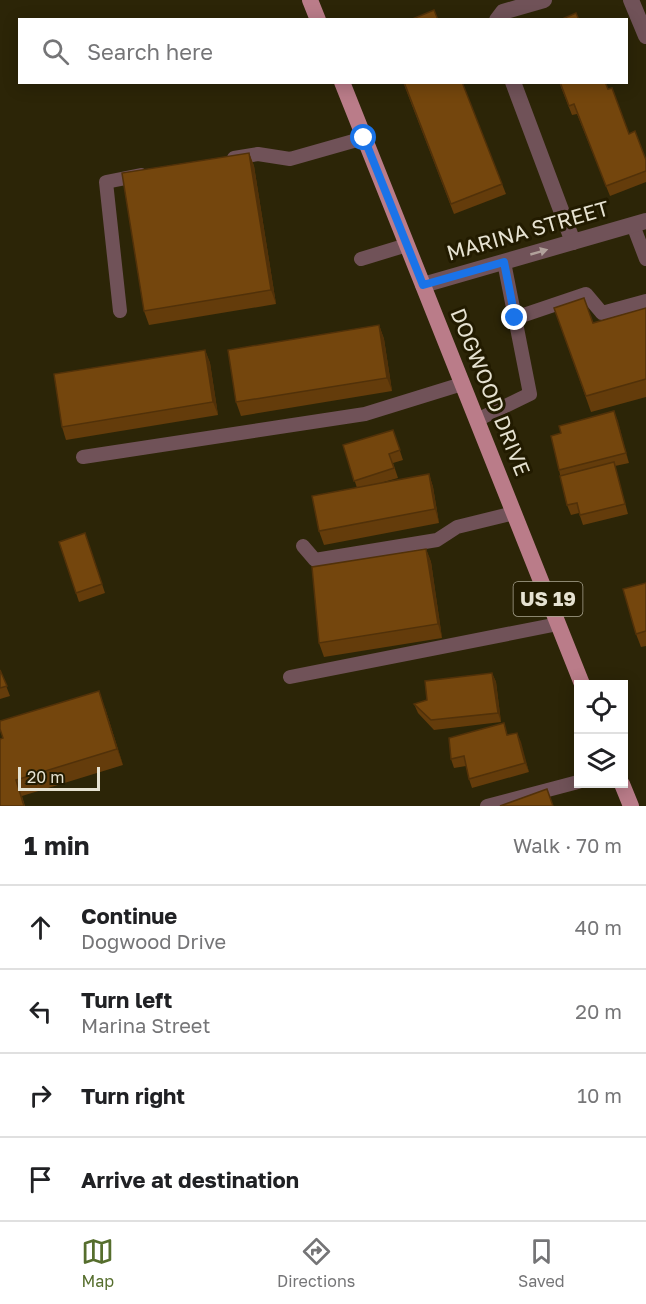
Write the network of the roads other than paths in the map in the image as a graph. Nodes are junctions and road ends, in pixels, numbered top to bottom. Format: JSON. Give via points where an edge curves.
{"nodes":[{"id":1,"x":310,"y":0,"type":"edge"},
{"id":2,"x":544,"y":0,"type":"edge"},
{"id":3,"x":631,"y":0,"type":"edge"},
{"id":4,"x":317,"y":18,"type":"edge"},
{"id":5,"x":498,"y":18,"type":"edge"},
{"id":6,"x":646,"y":36,"type":"edge"},
{"id":7,"x":343,"y":84,"type":"edge"},
{"id":8,"x":514,"y":84,"type":"edge"},
{"id":9,"x":364,"y":138,"type":"junction"},
{"id":10,"x":223,"y":160,"type":"edge"},
{"id":11,"x":153,"y":173,"type":"edge"},
{"id":12,"x":640,"y":223,"type":"edge"},
{"id":13,"x":573,"y":242,"type":"junction"},
{"id":14,"x":407,"y":245,"type":"junction"},
{"id":15,"x":361,"y":259,"type":"dead end"},
{"id":16,"x":646,"y":259,"type":"edge"},
{"id":17,"x":504,"y":262,"type":"junction"},
{"id":18,"x":423,"y":285,"type":"junction"},
{"id":19,"x":646,"y":301,"type":"edge"},
{"id":20,"x":120,"y":311,"type":"dead end"},
{"id":21,"x":515,"y":318,"type":"junction"},
{"id":22,"x":462,"y":384,"type":"junction"},
{"id":23,"x":477,"y":420,"type":"junction"},
{"id":24,"x":83,"y":457,"type":"dead end"},
{"id":25,"x":514,"y":513,"type":"junction"},
{"id":26,"x":303,"y":546,"type":"dead end"},
{"id":27,"x":558,"y":624,"type":"junction"},
{"id":28,"x":290,"y":677,"type":"dead end"},
{"id":29,"x":580,"y":680,"type":"edge"},
{"id":30,"x":574,"y":783,"type":"edge"},
{"id":31,"x":624,"y":788,"type":"edge"},
{"id":32,"x":487,"y":806,"type":"edge"},
{"id":33,"x":631,"y":806,"type":"edge"}],
"edges":[{"from":1,"to":4,"type":"main road"},
{"from":2,"to":5,"type":"street","via":[[503,12]]},
{"from":3,"to":6,"type":"street"},
{"from":7,"to":9,"type":"main road","name":"DOGWOOD DRIVE","number":"US 19"},
{"from":8,"to":13,"type":"street"},
{"from":9,"to":10,"type":"lane","via":[[290,159],[258,154]]},
{"from":9,"to":14,"type":"main road","name":"DOGWOOD DRIVE","number":"US 19"},
{"from":11,"to":20,"type":"lane","via":[[106,182]]},
{"from":12,"to":13,"type":"street","name":"MARINA STREET"},
{"from":12,"to":16,"type":"lane"},
{"from":17,"to":13,"type":"street","name":"MARINA STREET","one_way":true},
{"from":14,"to":15,"type":"lane"},
{"from":14,"to":18,"type":"main road","name":"DOGWOOD DRIVE","number":"US 19"},
{"from":17,"to":18,"type":"street","name":"MARINA STREET"},
{"from":17,"to":21,"type":"lane"},
{"from":18,"to":22,"type":"main road","name":"DOGWOOD DRIVE","number":"US 19"},
{"from":19,"to":21,"type":"lane","via":[[602,313],[586,294]]},
{"from":21,"to":23,"type":"lane","via":[[530,394]]},
{"from":22,"to":23,"type":"main road","name":"DOGWOOD DRIVE","number":"US 19"},
{"from":22,"to":24,"type":"lane","via":[[365,414]]},
{"from":23,"to":25,"type":"main road","name":"DOGWOOD DRIVE","number":"US 19"},
{"from":25,"to":26,"type":"lane","via":[[457,527],[437,540],[315,560]]},
{"from":25,"to":27,"type":"main road","name":"DOGWOOD DRIVE","number":"US 19"},
{"from":27,"to":28,"type":"lane"},
{"from":27,"to":29,"type":"main road","name":"DOGWOOD DRIVE","number":"US 19"},
{"from":30,"to":32,"type":"lane"},
{"from":31,"to":33,"type":"main road"}]}
